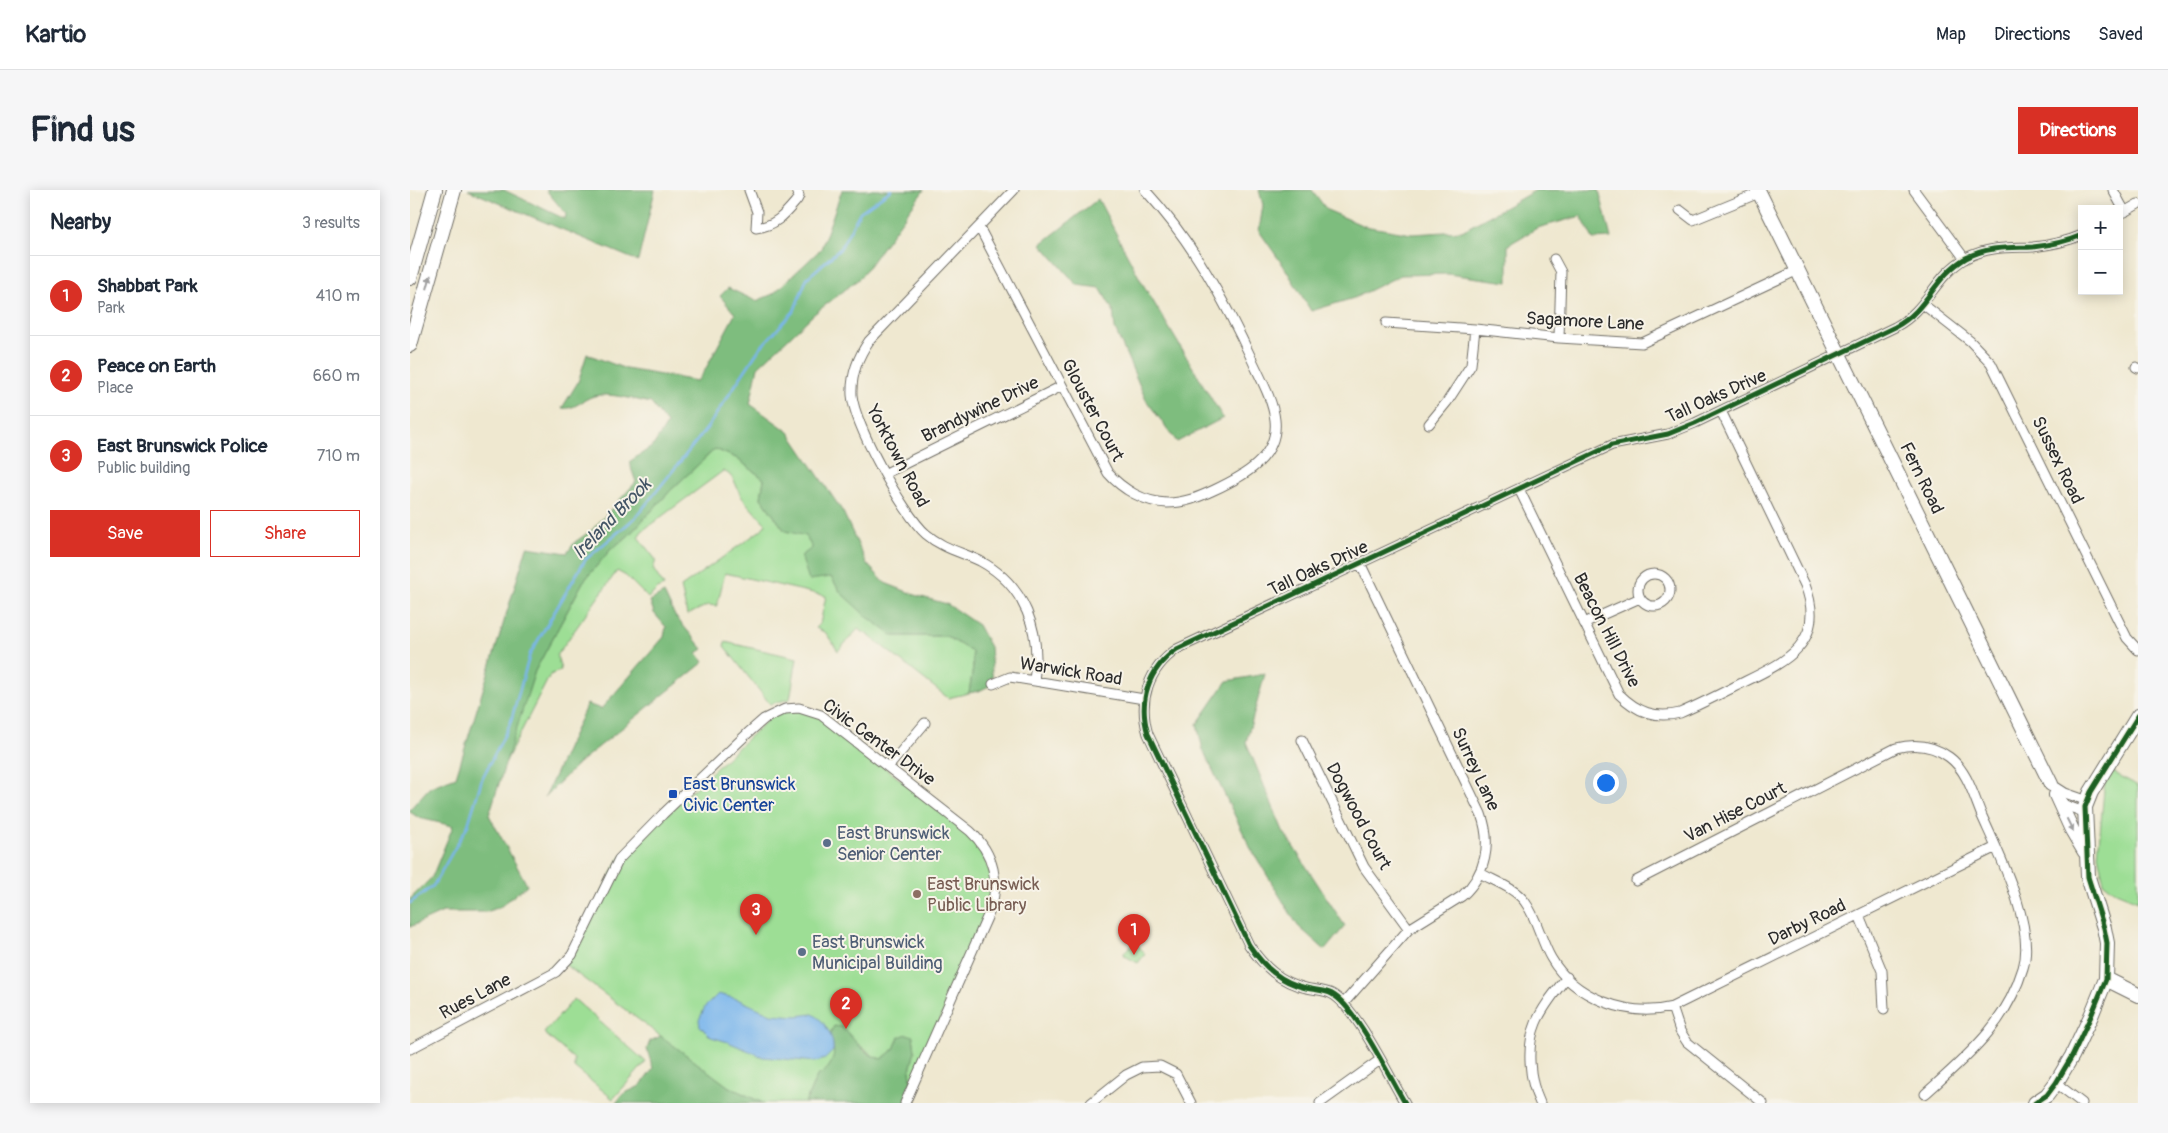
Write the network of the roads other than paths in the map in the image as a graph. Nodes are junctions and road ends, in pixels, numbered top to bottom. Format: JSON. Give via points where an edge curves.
{"nodes":[{"id":1,"x":435,"y":190,"type":"edge"},
{"id":2,"x":454,"y":190,"type":"edge"},
{"id":3,"x":750,"y":190,"type":"edge"},
{"id":4,"x":797,"y":190,"type":"edge"},
{"id":5,"x":1014,"y":190,"type":"edge"},
{"id":6,"x":1145,"y":190,"type":"edge"},
{"id":7,"x":1914,"y":190,"type":"edge"},
{"id":8,"x":2112,"y":190,"type":"edge"},
{"id":9,"x":1759,"y":192,"type":"edge"},
{"id":10,"x":2138,"y":204,"type":"edge"},
{"id":11,"x":2119,"y":205,"type":"edge"},
{"id":12,"x":1680,"y":210,"type":"dead end"},
{"id":13,"x":2123,"y":212,"type":"edge"},
{"id":14,"x":979,"y":227,"type":"junction"},
{"id":15,"x":2078,"y":237,"type":"edge"},
{"id":16,"x":1554,"y":259,"type":"dead end"},
{"id":17,"x":1966,"y":259,"type":"junction"},
{"id":18,"x":1798,"y":270,"type":"junction"},
{"id":19,"x":410,"y":278,"type":"edge"},
{"id":20,"x":1924,"y":305,"type":"junction"},
{"id":21,"x":1386,"y":323,"type":"dead end"},
{"id":22,"x":1474,"y":329,"type":"junction"},
{"id":23,"x":1559,"y":338,"type":"junction"},
{"id":24,"x":410,"y":345,"type":"edge"},
{"id":25,"x":1840,"y":354,"type":"junction"},
{"id":26,"x":1062,"y":386,"type":"junction"},
{"id":27,"x":1721,"y":411,"type":"junction"},
{"id":28,"x":1429,"y":424,"type":"dead end"},
{"id":29,"x":886,"y":473,"type":"junction"},
{"id":30,"x":1519,"y":489,"type":"junction"},
{"id":31,"x":1360,"y":563,"type":"junction"},
{"id":32,"x":1640,"y":598,"type":"dead end"},
{"id":33,"x":1584,"y":623,"type":"junction"},
{"id":34,"x":2138,"y":650,"type":"edge"},
{"id":35,"x":1034,"y":680,"type":"junction"},
{"id":36,"x":993,"y":684,"type":"dead end"},
{"id":37,"x":1144,"y":699,"type":"junction"},
{"id":38,"x":2138,"y":716,"type":"edge"},
{"id":39,"x":925,"y":723,"type":"dead end"},
{"id":40,"x":1302,"y":740,"type":"dead end"},
{"id":41,"x":889,"y":766,"type":"junction"},
{"id":42,"x":2053,"y":790,"type":"junction"},
{"id":43,"x":2086,"y":807,"type":"junction"},
{"id":44,"x":1996,"y":847,"type":"junction"},
{"id":45,"x":2086,"y":854,"type":"junction"},
{"id":46,"x":1480,"y":873,"type":"junction"},
{"id":47,"x":1636,"y":881,"type":"dead end"},
{"id":48,"x":1859,"y":915,"type":"junction"},
{"id":49,"x":1409,"y":929,"type":"junction"},
{"id":50,"x":556,"y":972,"type":"joint"},
{"id":51,"x":1567,"y":977,"type":"junction"},
{"id":52,"x":2106,"y":979,"type":"junction"},
{"id":53,"x":2138,"y":995,"type":"edge"},
{"id":54,"x":1343,"y":1004,"type":"junction"},
{"id":55,"x":1672,"y":1007,"type":"junction"},
{"id":56,"x":1884,"y":1009,"type":"dead end"},
{"id":57,"x":410,"y":1049,"type":"edge"},
{"id":58,"x":1380,"y":1060,"type":"junction"},
{"id":59,"x":2056,"y":1082,"type":"junction"},
{"id":60,"x":1924,"y":1094,"type":"dead end"},
{"id":61,"x":905,"y":1103,"type":"edge"},
{"id":62,"x":1091,"y":1103,"type":"edge"},
{"id":63,"x":1191,"y":1103,"type":"edge"},
{"id":64,"x":1320,"y":1103,"type":"edge"},
{"id":65,"x":1405,"y":1103,"type":"edge"},
{"id":66,"x":1540,"y":1103,"type":"edge"},
{"id":67,"x":1763,"y":1103,"type":"edge"},
{"id":68,"x":2036,"y":1103,"type":"edge"},
{"id":69,"x":2082,"y":1103,"type":"edge"}],
"edges":[{"from":1,"to":19,"type":"street"},
{"from":24,"to":2,"type":"street","one_way":true},
{"from":3,"to":4,"type":"street","via":[[757,212],[756,228],[768,227],[779,220],[797,200]]},
{"from":5,"to":14,"type":"street","name":"Yorktown Road"},
{"from":6,"to":26,"type":"street","name":"Glouster Court","via":[[1170,217],[1196,255],[1242,338],[1266,390],[1275,420],[1269,447],[1246,474],[1191,500],[1150,500],[1126,490],[1108,473]]},
{"from":7,"to":17,"type":"street"},
{"from":8,"to":11,"type":"street"},
{"from":9,"to":12,"type":"street","via":[[1693,220]]},
{"from":9,"to":18,"type":"street","name":"Fern Road"},
{"from":10,"to":13,"type":"street"},
{"from":14,"to":26,"type":"street","name":"Glouster Court"},
{"from":14,"to":29,"type":"street","name":"Yorktown Road","via":[[875,335],[857,364],[852,388],[855,413]]},
{"from":15,"to":17,"type":"street","name":"Tall Oaks Drive","via":[[2049,245],[1995,248]]},
{"from":16,"to":23,"type":"street","via":[[1561,272]]},
{"from":17,"to":20,"type":"street","name":"Tall Oaks Drive","via":[[1941,278]]},
{"from":18,"to":23,"type":"street","name":"Sagamore Lane","via":[[1642,343]]},
{"from":18,"to":25,"type":"street","name":"Fern Road"},
{"from":20,"to":25,"type":"street","name":"Tall Oaks Drive","via":[[1903,322]]},
{"from":20,"to":34,"type":"street","name":"Sussex Road","via":[[1970,340],[1991,363],[2127,638]]},
{"from":21,"to":22,"type":"street","name":"Sagamore Lane"},
{"from":22,"to":23,"type":"street","name":"Sagamore Lane"},
{"from":22,"to":28,"type":"street","via":[[1471,365]]},
{"from":25,"to":27,"type":"street","name":"Tall Oaks Drive"},
{"from":25,"to":42,"type":"street","name":"Fern Road"},
{"from":26,"to":29,"type":"street","name":"Brandywine Drive"},
{"from":27,"to":30,"type":"street","name":"Tall Oaks Drive","via":[[1668,434],[1612,445]]},
{"from":27,"to":33,"type":"street","name":"Beacon Hill Drive","via":[[1808,591],[1810,617],[1802,642],[1779,665],[1688,710],[1664,716],[1652,715],[1636,709],[1619,694]]},
{"from":29,"to":35,"type":"street","name":"Yorktown Road","via":[[904,507],[927,534],[946,547],[990,567],[1018,595],[1034,630],[1037,652]]},
{"from":30,"to":31,"type":"street","name":"Tall Oaks Drive"},
{"from":30,"to":33,"type":"street","name":"Beacon Hill Drive"},
{"from":31,"to":37,"type":"street","name":"Tall Oaks Drive","via":[[1177,649],[1156,670]]},
{"from":31,"to":46,"type":"street","name":"Surrey Lane","via":[[1481,814],[1487,843]]},
{"from":32,"to":33,"type":"street"},
{"from":35,"to":36,"type":"street","name":"Warwick Road","via":[[1010,677]]},
{"from":35,"to":37,"type":"street","name":"Warwick Road"},
{"from":37,"to":54,"type":"street","name":"Tall Oaks Drive","via":[[1148,734],[1249,945],[1262,964],[1278,977],[1297,986],[1333,994]]},
{"from":38,"to":43,"type":"street"},
{"from":39,"to":41,"type":"street"},
{"from":40,"to":49,"type":"street","name":"Dogwood Court","via":[[1364,866]]},
{"from":41,"to":50,"type":"street","name":"Civic Center Drive","via":[[822,715],[810,710],[785,709],[764,719],[619,859],[572,955]]},
{"from":41,"to":61,"type":"street","name":"Civic Center Drive","via":[[976,836],[991,861],[995,882],[989,913]]},
{"from":42,"to":43,"type":"street","via":[[2065,793]]},
{"from":42,"to":43,"type":"street","name":"Fern Road","via":[[2065,805]]},
{"from":42,"to":45,"type":"street","one_way":true},
{"from":43,"to":45,"type":"street"},
{"from":44,"to":47,"type":"street","name":"Van Hise Court","via":[[1958,766],[1936,749],[1910,745],[1896,748],[1849,771]]},
{"from":44,"to":48,"type":"street","name":"Darby Road"},
{"from":44,"to":60,"type":"street","via":[[2011,882],[2022,922],[2026,954],[2024,967],[2011,997],[1985,1039]]},
{"from":45,"to":52,"type":"street","via":[[2088,877],[2107,943]]},
{"from":46,"to":49,"type":"street","name":"Surrey Lane","via":[[1462,896]]},
{"from":46,"to":51,"type":"street","name":"Darby Road","via":[[1525,901],[1551,958]]},
{"from":48,"to":55,"type":"street","name":"Darby Road"},
{"from":48,"to":56,"type":"street","via":[[1882,971]]},
{"from":49,"to":54,"type":"street","name":"Surrey Lane"},
{"from":50,"to":57,"type":"street","name":"Rues Lane"},
{"from":51,"to":55,"type":"street","name":"Darby Road","via":[[1590,995],[1612,1004],[1647,1010]]},
{"from":51,"to":66,"type":"street","via":[[1548,1002],[1532,1035],[1531,1073]]},
{"from":52,"to":53,"type":"street"},
{"from":52,"to":59,"type":"street","via":[[2091,1016]]},
{"from":54,"to":58,"type":"street","name":"Tall Oaks Drive","via":[[1363,1028]]},
{"from":55,"to":67,"type":"street","via":[[1687,1042]]},
{"from":58,"to":64,"type":"street"},
{"from":58,"to":65,"type":"street","name":"Tall Oaks Drive"},
{"from":59,"to":68,"type":"street"},
{"from":59,"to":69,"type":"street"},
{"from":62,"to":63,"type":"street","via":[[1126,1075],[1142,1067],[1160,1066],[1176,1074]]}]}
